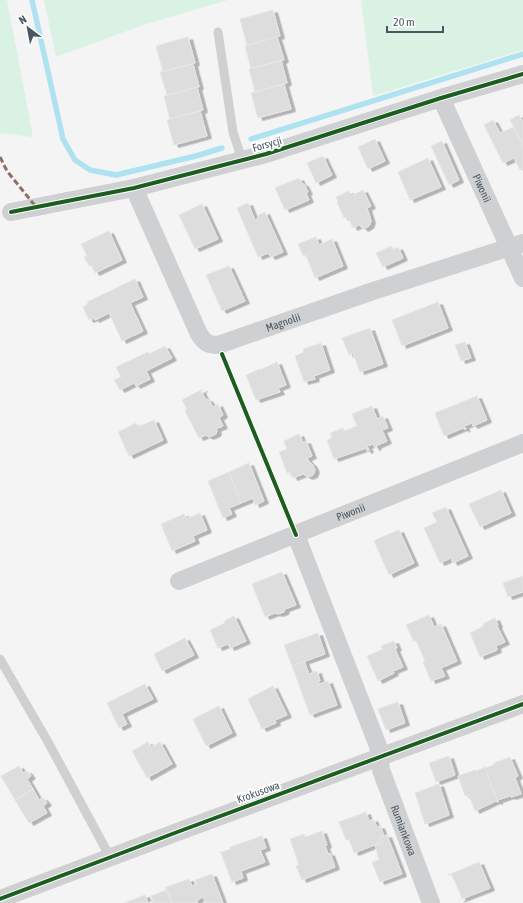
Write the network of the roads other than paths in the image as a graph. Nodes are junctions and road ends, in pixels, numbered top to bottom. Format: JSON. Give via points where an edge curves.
{"nodes":[{"id":1,"x":218,"y":32,"type":"dead end"},
{"id":2,"x":523,"y":74,"type":"edge"},
{"id":3,"x":441,"y":98,"type":"junction"},
{"id":4,"x":242,"y":160,"type":"junction"},
{"id":5,"x":134,"y":188,"type":"junction"},
{"id":6,"x":10,"y":212,"type":"dead end"},
{"id":7,"x":516,"y":245,"type":"edge"},
{"id":8,"x":523,"y":278,"type":"edge"},
{"id":9,"x":523,"y":443,"type":"edge"},
{"id":10,"x":296,"y":535,"type":"junction"},
{"id":11,"x":179,"y":581,"type":"dead end"},
{"id":12,"x":0,"y":658,"type":"edge"},
{"id":13,"x":523,"y":704,"type":"edge"},
{"id":14,"x":379,"y":757,"type":"junction"},
{"id":15,"x":110,"y":857,"type":"junction"},
{"id":16,"x":2,"y":900,"type":"edge"},
{"id":17,"x":431,"y":903,"type":"edge"}],
"edges":[{"from":1,"to":4,"type":"lane","via":[[233,132]]},
{"from":2,"to":3,"type":"street","name":"Forsycji"},
{"from":3,"to":4,"type":"street","name":"Forsycji"},
{"from":3,"to":7,"type":"street","name":"Piwonii"},
{"from":4,"to":5,"type":"street","name":"Forsycji"},
{"from":5,"to":6,"type":"street","name":"Forsycji"},
{"from":5,"to":7,"type":"street","name":"Magnolii","via":[[199,334],[205,342],[212,345]]},
{"from":7,"to":8,"type":"street","name":"Piwonii"},
{"from":9,"to":10,"type":"street","name":"Piwonii"},
{"from":10,"to":11,"type":"street","name":"Piwonii"},
{"from":10,"to":14,"type":"street","name":"Rumiankowa","via":[[378,746]]},
{"from":12,"to":15,"type":"lane"},
{"from":13,"to":14,"type":"street","name":"Krokusowa"},
{"from":14,"to":15,"type":"street","name":"Krokusowa"},
{"from":14,"to":17,"type":"street","name":"Rumiankowa","via":[[381,770]]},
{"from":15,"to":16,"type":"street","name":"Krokusowa"}]}
